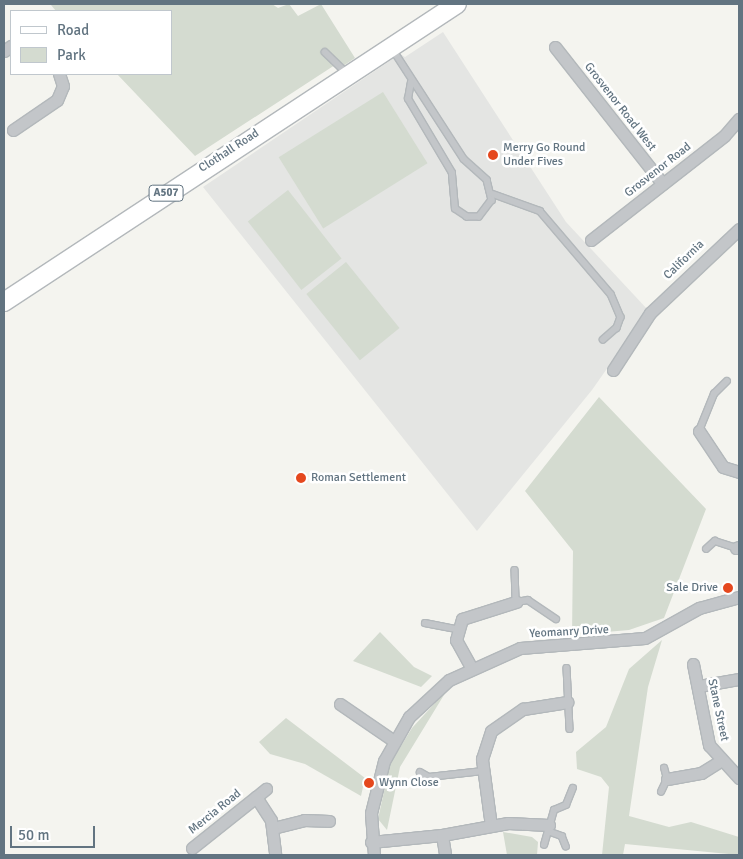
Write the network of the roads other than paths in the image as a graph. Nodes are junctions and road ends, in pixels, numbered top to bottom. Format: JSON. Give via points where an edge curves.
{"nodes":[{"id":1,"x":457,"y":4,"type":"edge"},
{"id":2,"x":390,"y":47,"type":"junction"},
{"id":3,"x":555,"y":47,"type":"dead end"},
{"id":4,"x":325,"y":52,"type":"dead end"},
{"id":5,"x":348,"y":74,"type":"junction"},
{"id":6,"x":59,"y":75,"type":"edge"},
{"id":7,"x":411,"y":82,"type":"junction"},
{"id":8,"x":739,"y":119,"type":"edge"},
{"id":9,"x":12,"y":130,"type":"dead end"},
{"id":10,"x":663,"y":184,"type":"junction"},
{"id":11,"x":492,"y":194,"type":"junction"},
{"id":12,"x":739,"y":230,"type":"edge"},
{"id":13,"x":591,"y":240,"type":"dead end"},
{"id":14,"x":4,"y":302,"type":"edge"},
{"id":15,"x":603,"y":340,"type":"dead end"},
{"id":16,"x":613,"y":370,"type":"dead end"},
{"id":17,"x":727,"y":381,"type":"dead end"},
{"id":18,"x":699,"y":430,"type":"joint"},
{"id":19,"x":739,"y":472,"type":"edge"},
{"id":20,"x":738,"y":547,"type":"edge"},
{"id":21,"x":706,"y":549,"type":"dead end"},
{"id":22,"x":515,"y":570,"type":"dead end"},
{"id":23,"x":739,"y":597,"type":"edge"},
{"id":24,"x":516,"y":602,"type":"junction"},
{"id":25,"x":556,"y":619,"type":"dead end"},
{"id":26,"x":424,"y":623,"type":"dead end"},
{"id":27,"x":457,"y":629,"type":"junction"},
{"id":28,"x":693,"y":664,"type":"dead end"},
{"id":29,"x":471,"y":667,"type":"junction"},
{"id":30,"x":567,"y":668,"type":"dead end"},
{"id":31,"x":739,"y":679,"type":"edge"},
{"id":32,"x":699,"y":686,"type":"junction"},
{"id":33,"x":567,"y":702,"type":"junction"},
{"id":34,"x":340,"y":704,"type":"dead end"},
{"id":35,"x":570,"y":729,"type":"dead end"},
{"id":36,"x":394,"y":741,"type":"junction"},
{"id":37,"x":720,"y":761,"type":"junction"},
{"id":38,"x":483,"y":771,"type":"junction"},
{"id":39,"x":420,"y":772,"type":"dead end"},
{"id":40,"x":665,"y":774,"type":"joint"},
{"id":41,"x":739,"y":778,"type":"edge"},
{"id":42,"x":573,"y":788,"type":"dead end"},
{"id":43,"x":266,"y":789,"type":"dead end"},
{"id":44,"x":661,"y":792,"type":"dead end"},
{"id":45,"x":256,"y":797,"type":"junction"},
{"id":46,"x":329,"y":821,"type":"dead end"},
{"id":47,"x":491,"y":826,"type":"junction"},
{"id":48,"x":273,"y":828,"type":"junction"},
{"id":49,"x":548,"y":828,"type":"junction"},
{"id":50,"x":442,"y":836,"type":"junction"},
{"id":51,"x":371,"y":842,"type":"junction"},
{"id":52,"x":544,"y":845,"type":"dead end"},
{"id":53,"x":566,"y":846,"type":"dead end"},
{"id":54,"x":192,"y":848,"type":"dead end"},
{"id":55,"x":275,"y":855,"type":"edge"},
{"id":56,"x":374,"y":855,"type":"edge"},
{"id":57,"x":445,"y":855,"type":"edge"}],
"edges":[{"from":1,"to":2,"type":"main road","name":"Clothall Road","number":"A507"},
{"from":2,"to":5,"type":"main road","name":"Clothall Road","number":"A507"},
{"from":2,"to":7,"type":"lane"},
{"from":3,"to":10,"type":"street","name":"Grosvenor Road West"},
{"from":4,"to":5,"type":"lane"},
{"from":5,"to":14,"type":"main road","name":"Clothall Road","number":"A507"},
{"from":6,"to":9,"type":"street","via":[[63,86],[57,100]]},
{"from":7,"to":11,"type":"lane","via":[[464,159],[487,180]]},
{"from":7,"to":11,"type":"lane","via":[[408,99],[452,173],[455,209],[466,217],[479,217],[488,208]]},
{"from":8,"to":10,"type":"street","name":"Grosvenor Road"},
{"from":10,"to":13,"type":"street","name":"Grosvenor Road"},
{"from":11,"to":15,"type":"lane","via":[[540,211],[611,294],[621,317],[617,328]]},
{"from":12,"to":16,"type":"street","name":"California","via":[[650,313]]},
{"from":17,"to":18,"type":"lane","via":[[714,394]]},
{"from":18,"to":19,"type":"street","via":[[723,467]]},
{"from":20,"to":21,"type":"lane","via":[[715,541]]},
{"from":22,"to":24,"type":"lane"},
{"from":23,"to":29,"type":"street","name":"Yeomanry Drive","via":[[699,608],[644,638],[520,648]]},
{"from":24,"to":25,"type":"lane","via":[[528,600]]},
{"from":24,"to":27,"type":"street","via":[[467,615]]},
{"from":26,"to":27,"type":"lane"},
{"from":27,"to":29,"type":"street","via":[[458,645]]},
{"from":28,"to":32,"type":"street","name":"Stane Street"},
{"from":29,"to":36,"type":"street","name":"Yeomanry Drive","via":[[429,696]]},
{"from":30,"to":33,"type":"lane"},
{"from":31,"to":32,"type":"street"},
{"from":32,"to":37,"type":"street","name":"Stane Street","via":[[709,745]]},
{"from":33,"to":35,"type":"lane"},
{"from":33,"to":38,"type":"street","via":[[523,710],[496,725],[485,743]]},
{"from":34,"to":36,"type":"street"},
{"from":36,"to":51,"type":"street","name":"Yeomanry Drive","via":[[375,786]]},
{"from":37,"to":40,"type":"street","via":[[701,773]]},
{"from":37,"to":41,"type":"street","name":"Stane Street"},
{"from":38,"to":39,"type":"lane","via":[[429,777]]},
{"from":38,"to":47,"type":"street"},
{"from":40,"to":44,"type":"lane"},
{"from":42,"to":49,"type":"lane","via":[[566,805],[554,810]]},
{"from":43,"to":45,"type":"street","name":"Mercia Road"},
{"from":45,"to":48,"type":"street","name":"Mercia Road"},
{"from":45,"to":54,"type":"street","name":"Mercia Road"},
{"from":46,"to":48,"type":"street","via":[[304,820]]},
{"from":47,"to":49,"type":"street","via":[[528,822]]},
{"from":47,"to":50,"type":"street"},
{"from":48,"to":55,"type":"street","name":"Mercia Road"},
{"from":49,"to":52,"type":"lane"},
{"from":49,"to":53,"type":"lane","via":[[562,836]]},
{"from":50,"to":51,"type":"street"},
{"from":50,"to":57,"type":"street"},
{"from":51,"to":56,"type":"street","name":"Yeomanry Drive"}]}
